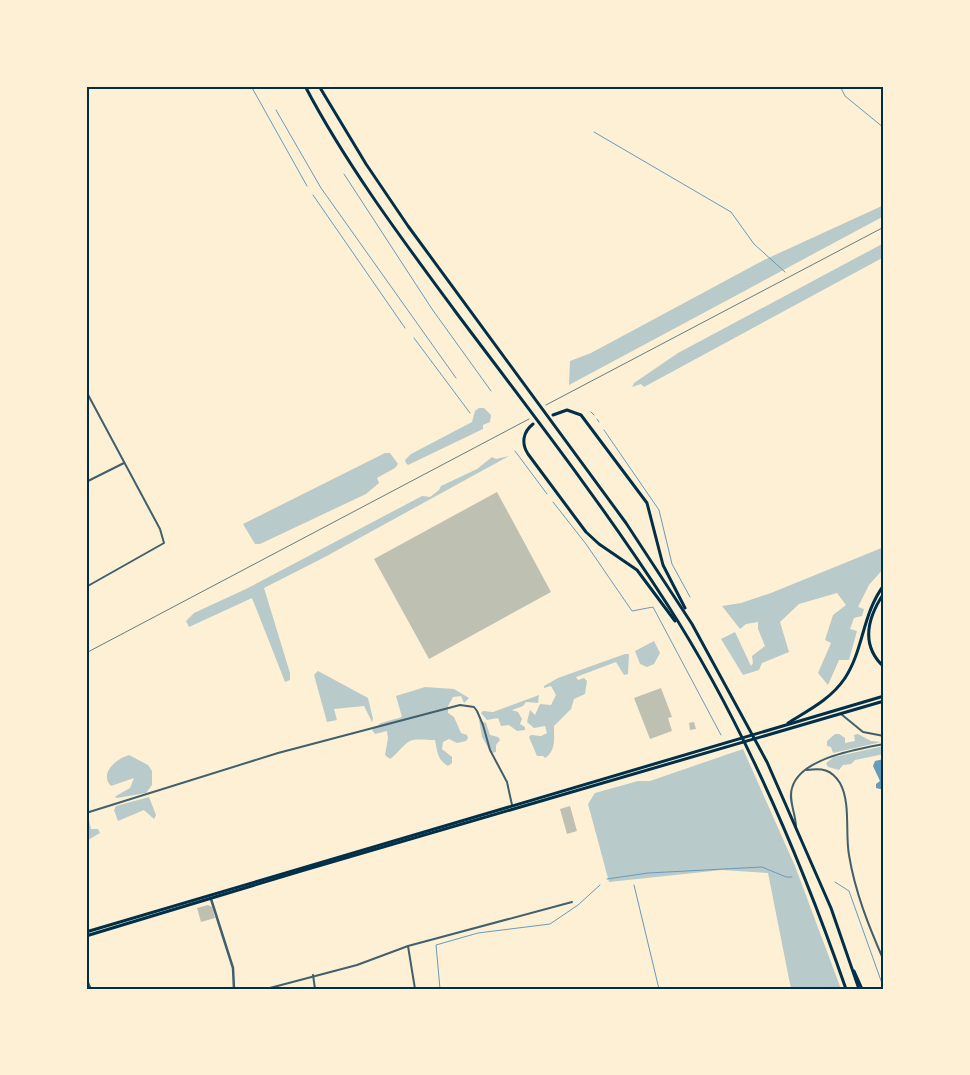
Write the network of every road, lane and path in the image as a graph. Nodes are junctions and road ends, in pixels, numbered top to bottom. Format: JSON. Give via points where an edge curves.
{"nodes":[{"id":1,"x":305,"y":86,"type":"edge"},
{"id":2,"x":319,"y":86,"type":"edge"},
{"id":3,"x":86,"y":392,"type":"edge"},
{"id":4,"x":553,"y":415,"type":"dead end"},
{"id":5,"x":533,"y":424,"type":"dead end"},
{"id":6,"x":124,"y":463,"type":"junction"},
{"id":7,"x":86,"y":482,"type":"edge"},
{"id":8,"x":884,"y":585,"type":"edge"},
{"id":9,"x":86,"y":586,"type":"edge"},
{"id":10,"x":884,"y":593,"type":"edge"},
{"id":11,"x":692,"y":624,"type":"junction"},
{"id":12,"x":680,"y":627,"type":"junction"},
{"id":13,"x":884,"y":667,"type":"edge"},
{"id":14,"x":884,"y":696,"type":"edge"},
{"id":15,"x":884,"y":701,"type":"edge"},
{"id":16,"x":840,"y":714,"type":"junction"},
{"id":17,"x":783,"y":726,"type":"junction"},
{"id":18,"x":884,"y":736,"type":"edge"},
{"id":19,"x":884,"y":744,"type":"edge"},
{"id":20,"x":807,"y":770,"type":"junction"},
{"id":21,"x":512,"y":805,"type":"junction"},
{"id":22,"x":86,"y":813,"type":"edge"},
{"id":23,"x":796,"y":826,"type":"junction"},
{"id":24,"x":210,"y":894,"type":"junction"},
{"id":25,"x":212,"y":900,"type":"junction"},
{"id":26,"x":572,"y":902,"type":"dead end"},
{"id":27,"x":86,"y":932,"type":"edge"},
{"id":28,"x":86,"y":936,"type":"edge"},
{"id":29,"x":408,"y":946,"type":"junction"},
{"id":30,"x":884,"y":961,"type":"edge"},
{"id":31,"x":313,"y":975,"type":"junction"},
{"id":32,"x":86,"y":978,"type":"edge"},
{"id":33,"x":91,"y":989,"type":"edge"},
{"id":34,"x":234,"y":989,"type":"edge"},
{"id":35,"x":266,"y":989,"type":"edge"},
{"id":36,"x":315,"y":989,"type":"edge"},
{"id":37,"x":415,"y":989,"type":"edge"},
{"id":38,"x":846,"y":989,"type":"edge"},
{"id":39,"x":860,"y":989,"type":"edge"}],
"edges":[{"from":1,"to":12,"type":"main road","via":[[398,234],[622,537]]},
{"from":2,"to":11,"type":"main road","via":[[408,226],[655,565]]},
{"from":3,"to":6,"type":"street"},
{"from":4,"to":11,"type":"main road","via":[[567,410],[580,414],[639,492],[653,520],[663,566]]},
{"from":5,"to":12,"type":"main road","via":[[524,438],[528,454],[586,532],[637,570]]},
{"from":6,"to":7,"type":"street"},
{"from":6,"to":9,"type":"street","via":[[160,529],[164,543]]},
{"from":8,"to":17,"type":"main road","via":[[868,612],[853,662],[842,682],[815,708]]},
{"from":10,"to":13,"type":"main road","via":[[872,614],[868,634],[872,652]]},
{"from":11,"to":23,"type":"main road","via":[[767,762]]},
{"from":12,"to":38,"type":"main road","via":[[717,691],[781,820],[820,912]]},
{"from":14,"to":17,"type":"main road"},
{"from":15,"to":16,"type":"main road"},
{"from":16,"to":18,"type":"street","via":[[863,732]]},
{"from":16,"to":25,"type":"main road"},
{"from":17,"to":21,"type":"main road"},
{"from":19,"to":20,"type":"street","via":[[832,756]]},
{"from":20,"to":23,"type":"street","via":[[795,780],[791,789]]},
{"from":20,"to":30,"type":"street","via":[[822,768],[833,773],[840,784],[844,795],[849,854],[862,907]]},
{"from":21,"to":22,"type":"street","via":[[504,775],[490,750],[483,724],[474,707],[456,705],[366,728]]},
{"from":21,"to":24,"type":"main road"},
{"from":23,"to":39,"type":"main road","via":[[831,908]]},
{"from":24,"to":25,"type":"street"},
{"from":24,"to":27,"type":"main road"},
{"from":25,"to":28,"type":"main road"},
{"from":25,"to":34,"type":"street","via":[[233,968]]},
{"from":26,"to":29,"type":"street"},
{"from":29,"to":31,"type":"street","via":[[356,965]]},
{"from":29,"to":37,"type":"street"},
{"from":31,"to":35,"type":"street"},
{"from":31,"to":36,"type":"street"},
{"from":32,"to":33,"type":"street"}]}
